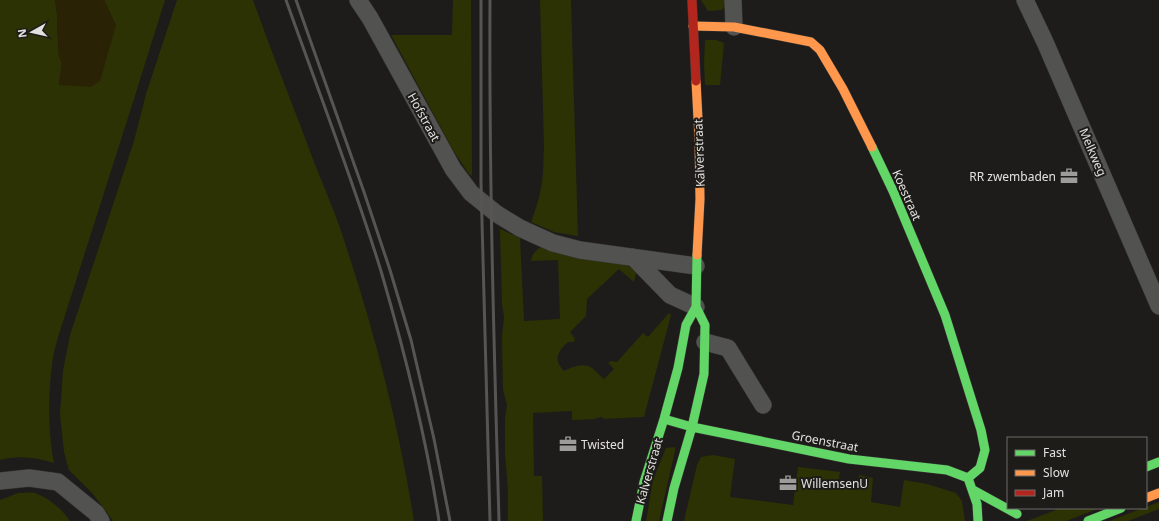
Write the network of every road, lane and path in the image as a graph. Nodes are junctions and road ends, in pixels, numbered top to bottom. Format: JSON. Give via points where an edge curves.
{"nodes":[{"id":1,"x":358,"y":0,"type":"edge"},
{"id":2,"x":692,"y":0,"type":"edge"},
{"id":3,"x":733,"y":0,"type":"edge"},
{"id":4,"x":1025,"y":0,"type":"edge"},
{"id":5,"x":693,"y":26,"type":"junction"},
{"id":6,"x":734,"y":27,"type":"junction"},
{"id":7,"x":632,"y":257,"type":"junction"},
{"id":8,"x":696,"y":266,"type":"junction"},
{"id":9,"x":1159,"y":306,"type":"edge"},
{"id":10,"x":696,"y":307,"type":"junction"},
{"id":11,"x":705,"y":342,"type":"junction"},
{"id":12,"x":763,"y":405,"type":"dead end"},
{"id":13,"x":664,"y":419,"type":"junction"},
{"id":14,"x":692,"y":427,"type":"junction"},
{"id":15,"x":1159,"y":462,"type":"edge"},
{"id":16,"x":1147,"y":467,"type":"edge"},
{"id":17,"x":968,"y":478,"type":"junction"},
{"id":18,"x":0,"y":481,"type":"edge"},
{"id":19,"x":974,"y":490,"type":"junction"},
{"id":20,"x":1159,"y":493,"type":"edge"},
{"id":21,"x":1147,"y":498,"type":"edge"},
{"id":22,"x":1007,"y":508,"type":"edge"},
{"id":23,"x":1008,"y":509,"type":"edge"},
{"id":24,"x":1118,"y":509,"type":"edge"},
{"id":25,"x":1028,"y":510,"type":"dead end"},
{"id":26,"x":1017,"y":514,"type":"junction"},
{"id":27,"x":101,"y":521,"type":"edge"},
{"id":28,"x":636,"y":521,"type":"edge"},
{"id":29,"x":667,"y":521,"type":"edge"},
{"id":30,"x":978,"y":521,"type":"edge"},
{"id":31,"x":1007,"y":521,"type":"edge"},
{"id":32,"x":1088,"y":521,"type":"edge"}],
"edges":[{"from":1,"to":7,"type":"street","name":"Hofstraat","via":[[458,177],[472,193],[506,220],[553,243],[580,250]]},
{"from":2,"to":5,"type":"street","name":"Kalverstraat"},
{"from":3,"to":6,"type":"street"},
{"from":4,"to":9,"type":"street","name":"Melkweg","via":[[1046,42]]},
{"from":5,"to":6,"type":"street","name":"Koestraat"},
{"from":5,"to":8,"type":"street","name":"Kalverstraat","via":[[700,199]]},
{"from":6,"to":17,"type":"street","name":"Koestraat","via":[[811,42],[820,50],[843,89],[893,191],[945,315],[985,450],[980,468]]},
{"from":7,"to":8,"type":"street","name":"Hofstraat"},
{"from":7,"to":10,"type":"street","via":[[670,295]]},
{"from":8,"to":10,"type":"street","name":"Kalverstraat"},
{"from":10,"to":11,"type":"street","name":"Kalverstraat","via":[[705,325]]},
{"from":10,"to":13,"type":"street","name":"Kalverstraat","via":[[686,325],[678,368]]},
{"from":11,"to":12,"type":"street","via":[[728,348]]},
{"from":11,"to":14,"type":"street","name":"Kalverstraat","via":[[704,374]]},
{"from":13,"to":14,"type":"street","name":"Groenstraat"},
{"from":13,"to":28,"type":"street","name":"Kalverstraat","via":[[644,482]]},
{"from":14,"to":17,"type":"street","name":"Groenstraat","via":[[849,458],[948,470]]},
{"from":14,"to":29,"type":"street","name":"Kalverstraat"},
{"from":15,"to":16,"type":"street"},
{"from":17,"to":19,"type":"street"},
{"from":18,"to":27,"type":"street","via":[[29,478],[58,482],[96,513]]},
{"from":19,"to":22,"type":"street"},
{"from":19,"to":30,"type":"street","via":[[979,511]]},
{"from":20,"to":21,"type":"street"},
{"from":23,"to":26,"type":"street"},
{"from":24,"to":32,"type":"street"},
{"from":25,"to":26,"type":"street"},
{"from":26,"to":31,"type":"street"}]}
